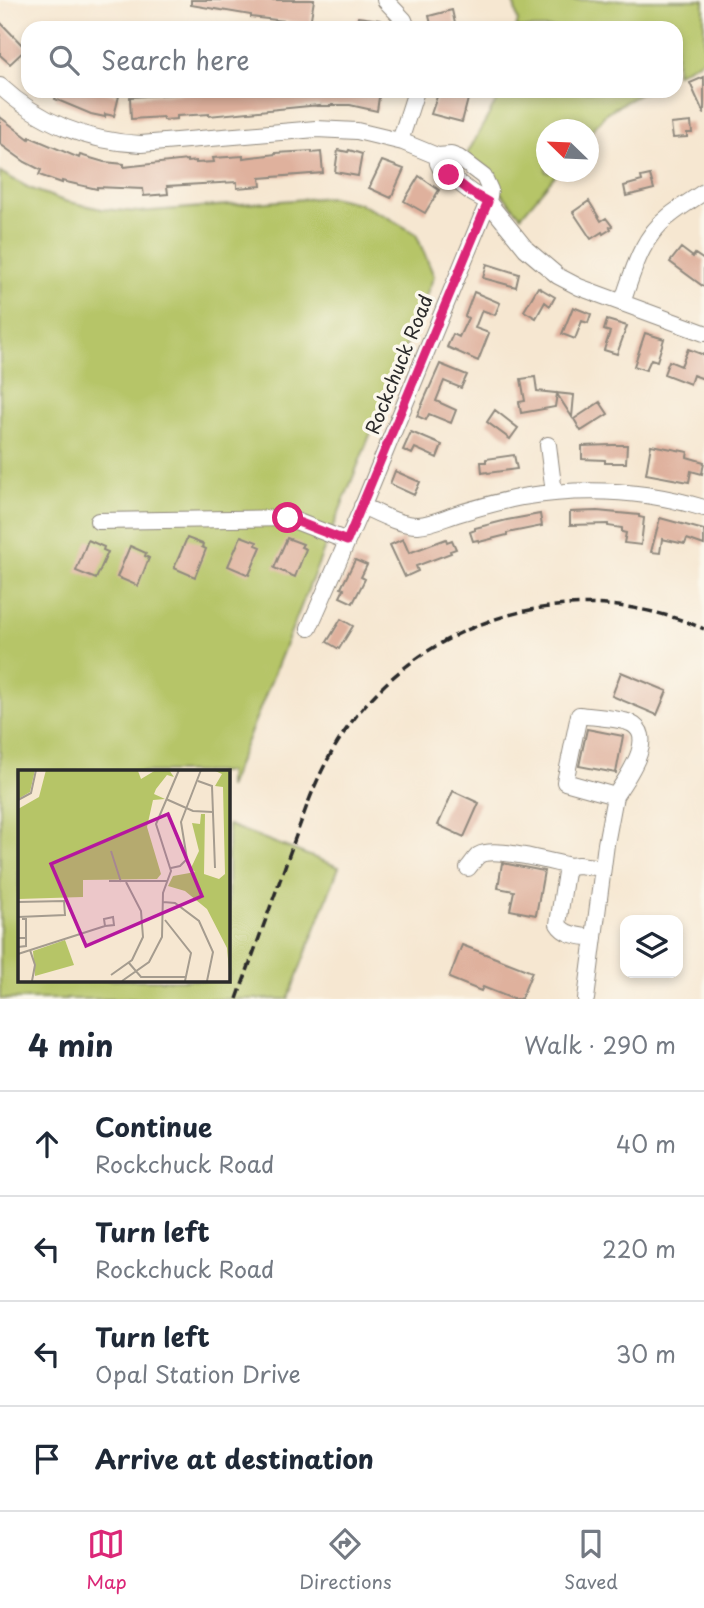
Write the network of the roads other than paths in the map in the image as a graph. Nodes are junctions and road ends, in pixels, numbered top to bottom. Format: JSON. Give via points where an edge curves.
{"nodes":[{"id":1,"x":385,"y":0,"type":"edge"},
{"id":2,"x":404,"y":21,"type":"edge"},
{"id":3,"x":0,"y":86,"type":"edge"},
{"id":4,"x":414,"y":98,"type":"edge"},
{"id":5,"x":400,"y":141,"type":"junction"},
{"id":6,"x":704,"y":192,"type":"edge"},
{"id":7,"x":488,"y":202,"type":"junction"},
{"id":8,"x":622,"y":303,"type":"junction"},
{"id":9,"x":704,"y":333,"type":"edge"},
{"id":10,"x":548,"y":445,"type":"dead end"},
{"id":11,"x":554,"y":493,"type":"junction"},
{"id":12,"x":362,"y":506,"type":"junction"},
{"id":13,"x":704,"y":508,"type":"edge"},
{"id":14,"x":98,"y":521,"type":"dead end"},
{"id":15,"x":347,"y":541,"type":"junction"},
{"id":16,"x":309,"y":628,"type":"dead end"},
{"id":17,"x":615,"y":796,"type":"junction"},
{"id":18,"x":570,"y":866,"type":"junction"},
{"id":19,"x":468,"y":868,"type":"dead end"},
{"id":20,"x":603,"y":868,"type":"junction"},
{"id":21,"x":594,"y":938,"type":"junction"},
{"id":22,"x":586,"y":999,"type":"edge"}],
"edges":[{"from":1,"to":2,"type":"street"},
{"from":3,"to":5,"type":"street","via":[[37,115],[60,126],[121,143],[316,129],[357,131]]},
{"from":4,"to":5,"type":"street"},
{"from":5,"to":7,"type":"street","via":[[437,156],[442,169]]},
{"from":6,"to":8,"type":"street","via":[[666,218],[646,242]]},
{"from":7,"to":8,"type":"street","via":[[526,249],[550,270]]},
{"from":7,"to":12,"type":"street","name":"Rockchuck Road"},
{"from":8,"to":9,"type":"street"},
{"from":10,"to":11,"type":"street"},
{"from":11,"to":12,"type":"street","via":[[487,505],[418,525]]},
{"from":11,"to":13,"type":"street","via":[[621,492]]},
{"from":12,"to":15,"type":"street","name":"Rockchuck Road"},
{"from":14,"to":15,"type":"street","via":[[288,518]]},
{"from":15,"to":16,"type":"street","name":"Rockchuck Road"},
{"from":17,"to":17,"type":"street","via":[[565,782],[579,715],[629,723],[638,729],[641,754]]},
{"from":17,"to":20,"type":"street"},
{"from":18,"to":19,"type":"street","via":[[495,852],[479,855]]},
{"from":18,"to":20,"type":"street"},
{"from":18,"to":21,"type":"street","via":[[558,924],[568,934]]},
{"from":20,"to":21,"type":"street"},
{"from":21,"to":22,"type":"street"}]}
